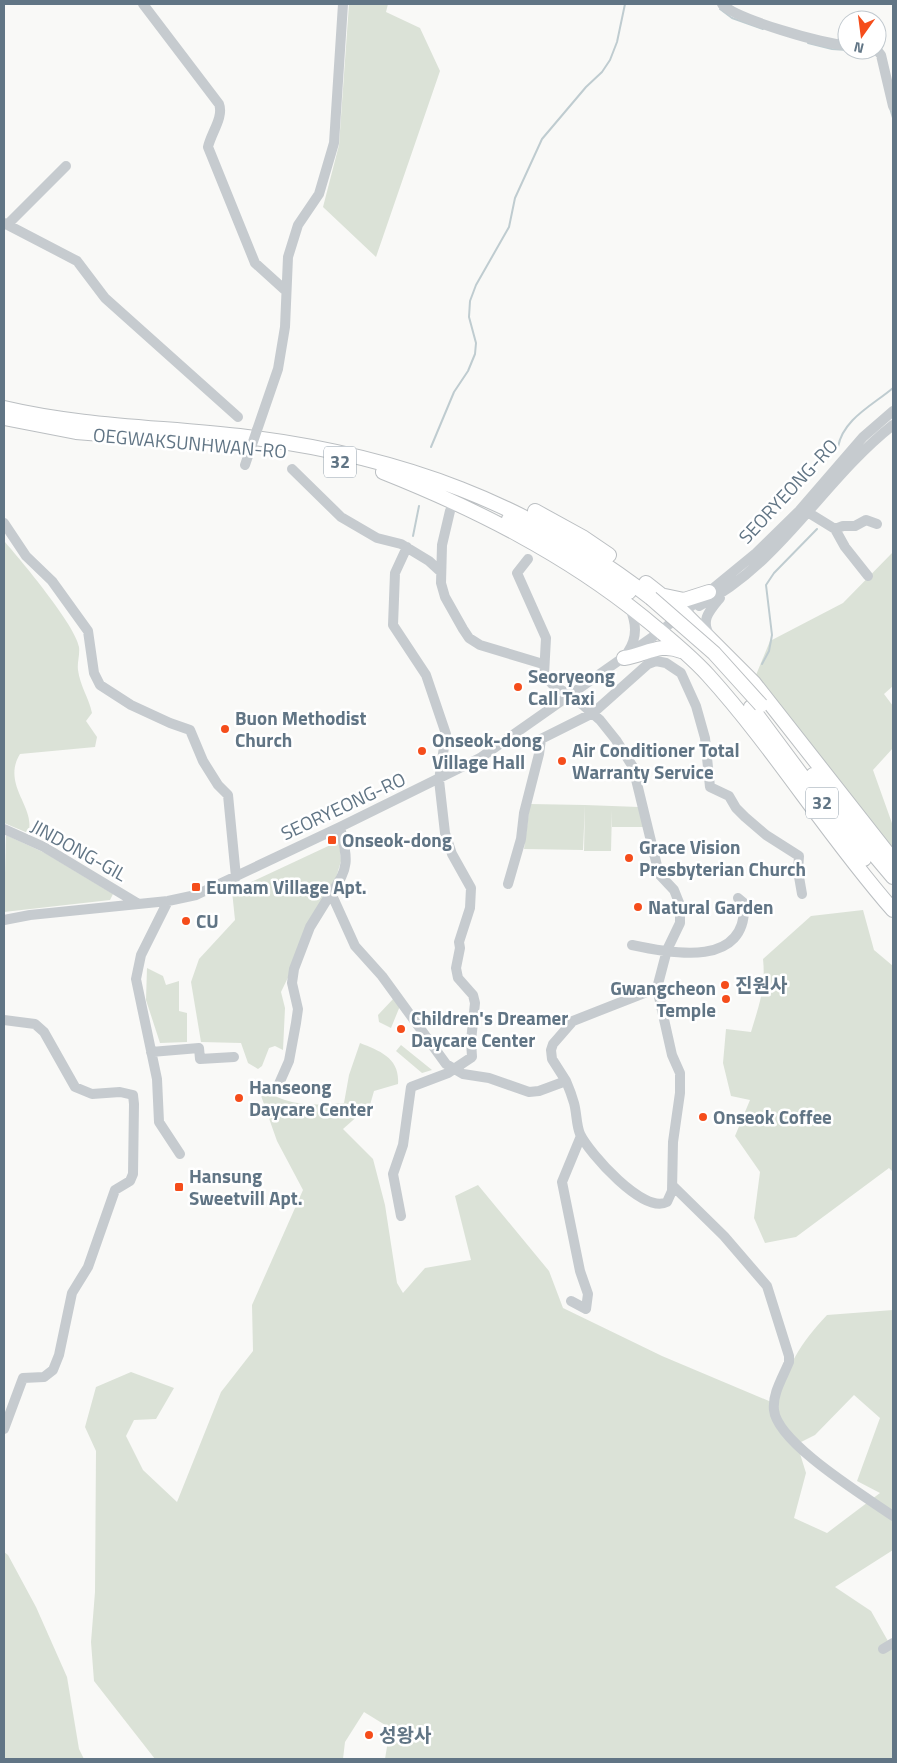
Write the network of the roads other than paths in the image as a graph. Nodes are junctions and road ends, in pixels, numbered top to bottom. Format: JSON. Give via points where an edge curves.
{"nodes":[{"id":1,"x":143,"y":4,"type":"edge"},
{"id":2,"x":343,"y":4,"type":"edge"},
{"id":3,"x":722,"y":4,"type":"edge"},
{"id":4,"x":837,"y":44,"type":"edge"},
{"id":5,"x":882,"y":60,"type":"edge"},
{"id":6,"x":893,"y":106,"type":"edge"},
{"id":7,"x":66,"y":166,"type":"dead end"},
{"id":8,"x":6,"y":224,"type":"edge"},
{"id":9,"x":286,"y":291,"type":"junction"},
{"id":10,"x":4,"y":408,"type":"edge"},
{"id":11,"x":893,"y":412,"type":"edge"},
{"id":12,"x":238,"y":417,"type":"dead end"},
{"id":13,"x":4,"y":418,"type":"edge"},
{"id":14,"x":893,"y":425,"type":"edge"},
{"id":15,"x":245,"y":465,"type":"dead end"},
{"id":16,"x":292,"y":469,"type":"dead end"},
{"id":17,"x":383,"y":472,"type":"junction"},
{"id":18,"x":450,"y":511,"type":"dead end"},
{"id":19,"x":809,"y":513,"type":"junction"},
{"id":20,"x":4,"y":523,"type":"edge"},
{"id":21,"x":877,"y":524,"type":"dead end"},
{"id":22,"x":835,"y":529,"type":"junction"},
{"id":23,"x":407,"y":547,"type":"junction"},
{"id":24,"x":528,"y":559,"type":"dead end"},
{"id":25,"x":441,"y":572,"type":"junction"},
{"id":26,"x":868,"y":576,"type":"dead end"},
{"id":27,"x":717,"y":590,"type":"junction"},
{"id":28,"x":652,"y":598,"type":"junction"},
{"id":29,"x":630,"y":607,"type":"junction"},
{"id":30,"x":684,"y":613,"type":"junction"},
{"id":31,"x":661,"y":632,"type":"junction"},
{"id":32,"x":712,"y":640,"type":"junction"},
{"id":33,"x":685,"y":653,"type":"junction"},
{"id":34,"x":624,"y":658,"type":"junction"},
{"id":35,"x":543,"y":664,"type":"junction"},
{"id":36,"x":572,"y":696,"type":"junction"},
{"id":37,"x":756,"y":706,"type":"junction"},
{"id":38,"x":593,"y":713,"type":"junction"},
{"id":39,"x":439,"y":780,"type":"junction"},
{"id":40,"x":340,"y":827,"type":"junction"},
{"id":41,"x":4,"y":829,"type":"edge"},
{"id":42,"x":893,"y":860,"type":"edge"},
{"id":43,"x":236,"y":877,"type":"junction"},
{"id":44,"x":893,"y":877,"type":"edge"},
{"id":45,"x":508,"y":884,"type":"dead end"},
{"id":46,"x":331,"y":893,"type":"junction"},
{"id":47,"x":802,"y":894,"type":"dead end"},
{"id":48,"x":738,"y":898,"type":"dead end"},
{"id":49,"x":893,"y":898,"type":"edge"},
{"id":50,"x":168,"y":901,"type":"junction"},
{"id":51,"x":136,"y":904,"type":"junction"},
{"id":52,"x":893,"y":910,"type":"edge"},
{"id":53,"x":4,"y":920,"type":"edge"},
{"id":54,"x":632,"y":945,"type":"dead end"},
{"id":55,"x":667,"y":950,"type":"junction"},
{"id":56,"x":657,"y":988,"type":"junction"},
{"id":57,"x":4,"y":1020,"type":"edge"},
{"id":58,"x":151,"y":1052,"type":"junction"},
{"id":59,"x":234,"y":1057,"type":"dead end"},
{"id":60,"x":453,"y":1070,"type":"junction"},
{"id":61,"x":566,"y":1081,"type":"junction"},
{"id":62,"x":278,"y":1086,"type":"dead end"},
{"id":63,"x":581,"y":1136,"type":"junction"},
{"id":64,"x":180,"y":1154,"type":"dead end"},
{"id":65,"x":672,"y":1185,"type":"junction"},
{"id":66,"x":401,"y":1216,"type":"dead end"},
{"id":67,"x":572,"y":1302,"type":"dead end"},
{"id":68,"x":4,"y":1430,"type":"edge"},
{"id":69,"x":893,"y":1516,"type":"edge"},
{"id":70,"x":893,"y":1643,"type":"edge"},
{"id":71,"x":884,"y":1649,"type":"dead end"}],
"edges":[{"from":1,"to":9,"type":"street","via":[[219,104],[221,115],[208,147],[255,263]]},
{"from":2,"to":9,"type":"street","via":[[334,143],[319,194],[298,225],[288,257]]},
{"from":3,"to":4,"type":"street","via":[[730,12],[750,20]]},
{"from":5,"to":6,"type":"street"},
{"from":7,"to":8,"type":"street"},
{"from":8,"to":12,"type":"street","via":[[77,261],[105,298]]},
{"from":9,"to":15,"type":"street","bridge":true,"via":[[285,327],[278,369]]},
{"from":10,"to":28,"type":"highway","name":"OEGWAKSUNHWAN-RO","number":"32","via":[[66,419],[248,437],[332,451],[418,472],[495,502],[547,528],[612,568]]},
{"from":11,"to":27,"type":"street","name":"SEORYEONG-RO","via":[[863,436],[784,527]]},
{"from":13,"to":17,"type":"highway","name":"OEGWAKSUNHWAN-RO","number":"32","via":[[76,432],[271,448]]},
{"from":14,"to":19,"type":"street","name":"SEORYEONG-RO","via":[[848,466]]},
{"from":16,"to":23,"type":"street","via":[[341,518],[377,538]]},
{"from":17,"to":28,"type":"highway","name":"OEGWAKSUNHWAN-RO","number":"32","via":[[456,496],[529,529]]},
{"from":17,"to":29,"type":"highway","via":[[495,522],[580,571]]},
{"from":18,"to":25,"type":"street","via":[[442,545]]},
{"from":19,"to":22,"type":"street"},
{"from":19,"to":27,"type":"street","name":"SEORYEONG-RO","via":[[767,558]]},
{"from":20,"to":43,"type":"street","via":[[26,556],[52,581],[88,631],[94,673],[100,685],[132,705],[190,730],[203,761],[228,796]]},
{"from":21,"to":22,"type":"street","via":[[866,520],[856,526]]},
{"from":22,"to":26,"type":"street"},
{"from":23,"to":25,"type":"street"},
{"from":23,"to":39,"type":"street","via":[[395,574],[393,625],[426,675],[440,710],[446,734]]},
{"from":24,"to":35,"type":"street","via":[[517,573],[546,638]]},
{"from":25,"to":35,"type":"street","via":[[445,597],[469,638],[480,645]]},
{"from":27,"to":28,"type":"highway","via":[[684,600]]},
{"from":27,"to":30,"type":"street","name":"SEORYEONG-RO"},
{"from":27,"to":30,"type":"street","name":"SEORYEONG-RO"},
{"from":27,"to":32,"type":"street","via":[[706,619]]},
{"from":28,"to":30,"type":"highway"},
{"from":28,"to":37,"type":"highway","name":"OEGWAKSUNHWAN-RO","number":"32","bridge":true,"via":[[714,653]]},
{"from":29,"to":31,"type":"highway"},
{"from":29,"to":34,"type":"street","via":[[636,634]]},
{"from":30,"to":31,"type":"street","name":"SEORYEONG-RO"},
{"from":30,"to":32,"type":"highway"},
{"from":31,"to":33,"type":"highway"},
{"from":31,"to":34,"type":"street","name":"SEORYEONG-RO"},
{"from":32,"to":42,"type":"highway","via":[[754,683]]},
{"from":33,"to":34,"type":"highway","via":[[666,646]]},
{"from":33,"to":52,"type":"highway","via":[[753,728]]},
{"from":34,"to":36,"type":"street","name":"SEORYEONG-RO"},
{"from":35,"to":36,"type":"street","via":[[548,681]]},
{"from":36,"to":38,"type":"street"},
{"from":36,"to":39,"type":"street","name":"SEORYEONG-RO","via":[[488,753]]},
{"from":37,"to":44,"type":"highway","name":"OEGWAKSUNHWAN-RO","number":"32"},
{"from":37,"to":49,"type":"highway","name":"OEGWAKSUNHWAN-RO","number":"32"},
{"from":38,"to":45,"type":"street","via":[[540,740],[521,839]]},
{"from":38,"to":47,"type":"street","via":[[649,663],[661,661],[675,667],[699,713],[710,787],[730,796],[745,818],[800,856],[798,871]]},
{"from":38,"to":55,"type":"street","via":[[608,728],[631,764],[639,785],[659,874],[678,898],[681,918]]},
{"from":39,"to":40,"type":"street","name":"SEORYEONG-RO"},
{"from":39,"to":60,"type":"street","via":[[445,833],[472,894],[459,942],[456,974],[475,999],[473,1055]]},
{"from":40,"to":43,"type":"street","name":"SEORYEONG-RO"},
{"from":40,"to":46,"type":"street","via":[[346,867]]},
{"from":41,"to":51,"type":"street","name":"JINDONG-GIL","via":[[44,847]]},
{"from":43,"to":50,"type":"street","name":"SEORYEONG-RO","via":[[196,895]]},
{"from":46,"to":60,"type":"street","via":[[355,946],[382,976]]},
{"from":46,"to":62,"type":"street","via":[[310,927],[294,968],[292,983],[298,1009],[289,1061]]},
{"from":48,"to":55,"type":"street","via":[[744,903],[742,917],[736,936],[726,945],[707,953]]},
{"from":50,"to":51,"type":"street","name":"SEORYEONG-RO"},
{"from":50,"to":58,"type":"street","via":[[141,955],[136,973]]},
{"from":51,"to":53,"type":"street","name":"SEORYEONG-RO"},
{"from":54,"to":55,"type":"street"},
{"from":55,"to":56,"type":"street"},
{"from":56,"to":61,"type":"street","via":[[573,1021],[551,1050],[552,1059]]},
{"from":56,"to":65,"type":"street","via":[[672,1055],[680,1073]]},
{"from":57,"to":68,"type":"street","via":[[35,1024],[44,1032],[75,1087],[92,1094],[120,1092],[133,1095],[134,1104],[133,1174],[130,1181],[115,1190],[88,1267],[72,1293],[53,1370],[44,1377],[23,1378]]},
{"from":58,"to":59,"type":"street","via":[[199,1048],[200,1059]]},
{"from":58,"to":64,"type":"street","via":[[157,1079],[159,1122]]},
{"from":60,"to":61,"type":"street","via":[[528,1092]]},
{"from":60,"to":66,"type":"street","via":[[410,1087],[403,1145],[394,1174]]},
{"from":61,"to":63,"type":"street"},
{"from":63,"to":65,"type":"street","via":[[614,1176],[648,1202],[656,1205],[666,1203]]},
{"from":63,"to":67,"type":"street","via":[[562,1182],[580,1271],[588,1294],[586,1309]]},
{"from":65,"to":69,"type":"street","via":[[724,1236],[767,1286],[789,1356],[774,1401],[778,1424],[809,1456]]},
{"from":70,"to":71,"type":"street"}]}
